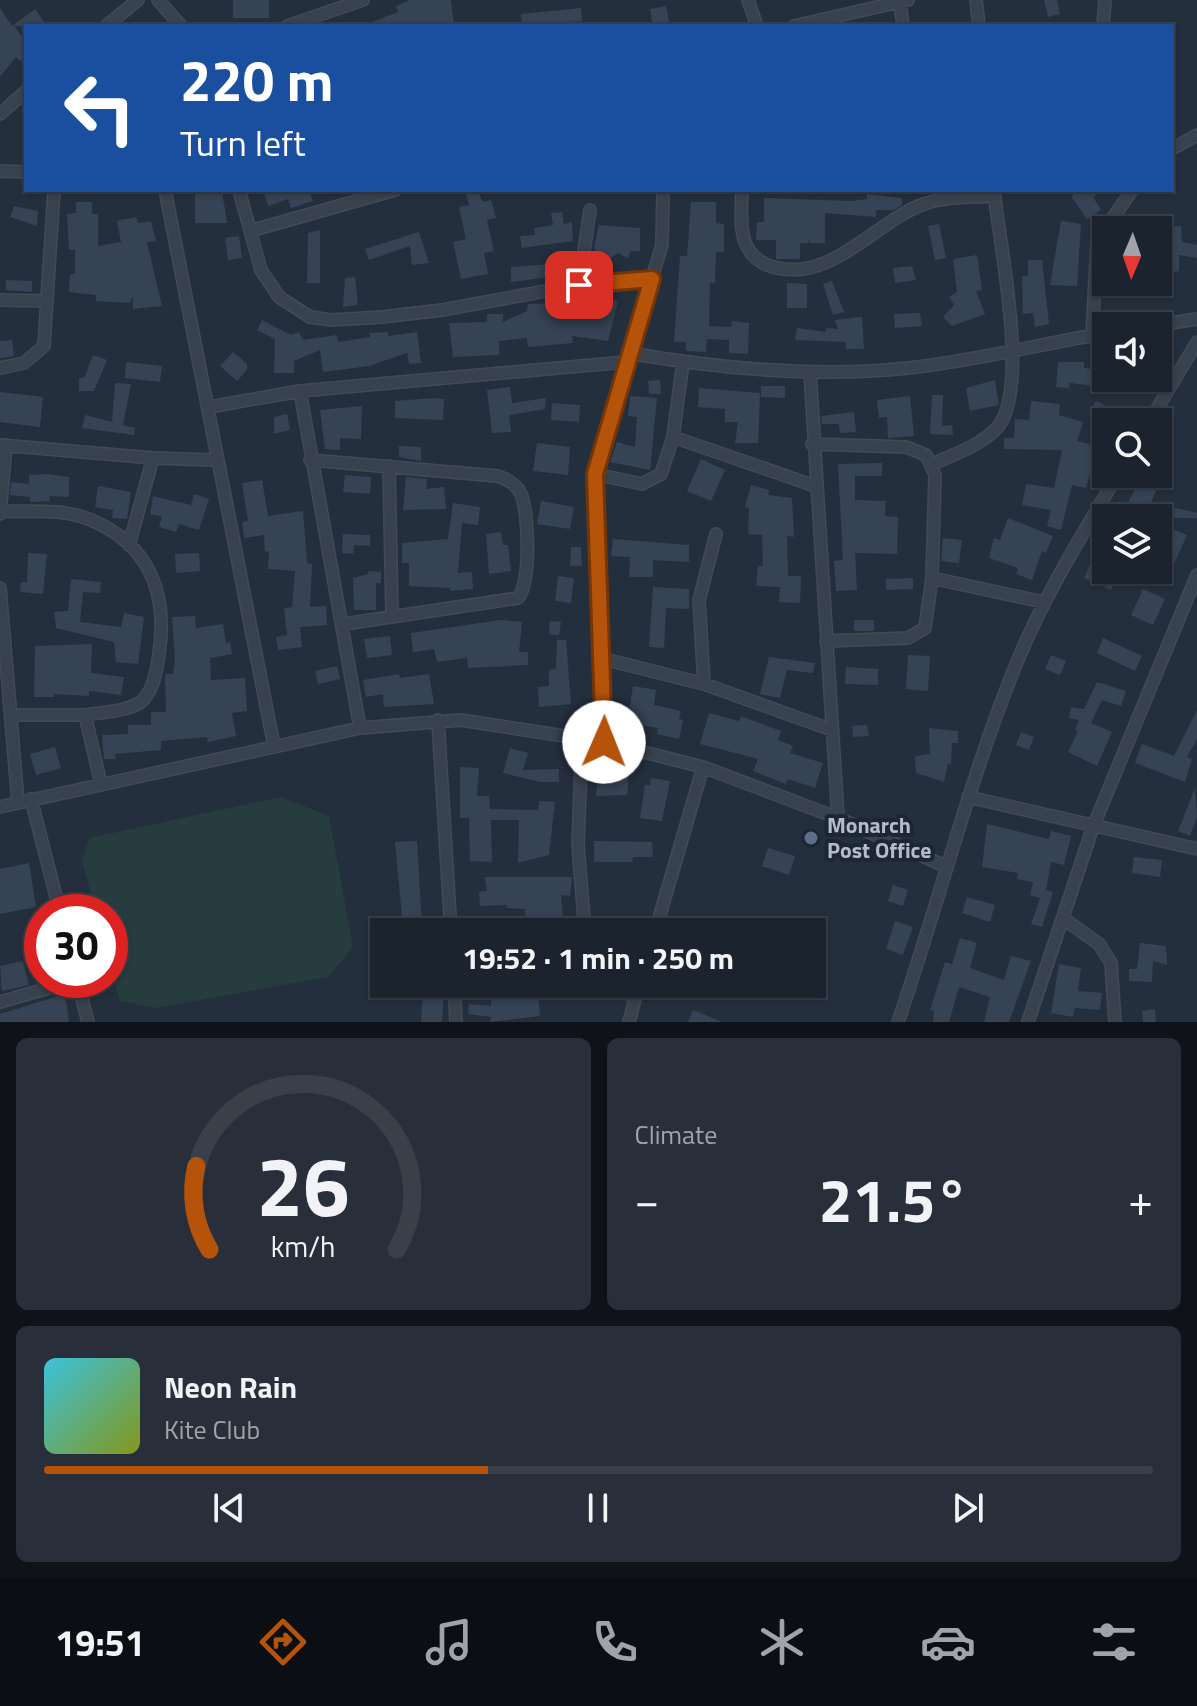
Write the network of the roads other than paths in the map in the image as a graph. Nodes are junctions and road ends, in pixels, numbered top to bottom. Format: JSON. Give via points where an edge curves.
{"nodes":[{"id":1,"x":138,"y":0,"type":"edge"},
{"id":2,"x":158,"y":0,"type":"edge"},
{"id":3,"x":363,"y":0,"type":"edge"},
{"id":4,"x":748,"y":0,"type":"edge"},
{"id":5,"x":976,"y":0,"type":"edge"},
{"id":6,"x":1105,"y":0,"type":"edge"},
{"id":7,"x":904,"y":1,"type":"edge"},
{"id":8,"x":108,"y":24,"type":"edge"},
{"id":9,"x":179,"y":24,"type":"edge"},
{"id":10,"x":293,"y":24,"type":"edge"},
{"id":11,"x":756,"y":24,"type":"edge"},
{"id":12,"x":803,"y":24,"type":"edge"},
{"id":13,"x":903,"y":24,"type":"edge"},
{"id":14,"x":979,"y":24,"type":"edge"},
{"id":15,"x":1103,"y":24,"type":"edge"},
{"id":16,"x":24,"y":93,"type":"edge"},
{"id":17,"x":0,"y":114,"type":"edge"},
{"id":18,"x":1197,"y":135,"type":"edge"},
{"id":19,"x":1174,"y":148,"type":"edge"},
{"id":20,"x":0,"y":171,"type":"edge"},
{"id":21,"x":24,"y":172,"type":"edge"},
{"id":22,"x":54,"y":192,"type":"edge"},
{"id":23,"x":165,"y":192,"type":"edge"},
{"id":24,"x":240,"y":192,"type":"edge"},
{"id":25,"x":388,"y":192,"type":"edge"},
{"id":26,"x":663,"y":192,"type":"edge"},
{"id":27,"x":742,"y":192,"type":"edge"},
{"id":28,"x":1131,"y":192,"type":"edge"},
{"id":29,"x":994,"y":193,"type":"edge"},
{"id":30,"x":926,"y":196,"type":"edge"},
{"id":31,"x":590,"y":210,"type":"dead end"},
{"id":32,"x":250,"y":231,"type":"junction"},
{"id":33,"x":652,"y":279,"type":"junction"},
{"id":34,"x":579,"y":285,"type":"junction"},
{"id":35,"x":0,"y":300,"type":"edge"},
{"id":36,"x":45,"y":301,"type":"junction"},
{"id":37,"x":1093,"y":312,"type":"edge"},
{"id":38,"x":1197,"y":319,"type":"edge"},
{"id":39,"x":1172,"y":323,"type":"edge"},
{"id":40,"x":1092,"y":336,"type":"edge"},
{"id":41,"x":1197,"y":342,"type":"edge"},
{"id":42,"x":1013,"y":351,"type":"junction"},
{"id":43,"x":628,"y":358,"type":"junction"},
{"id":44,"x":683,"y":362,"type":"junction"},
{"id":45,"x":0,"y":368,"type":"edge"},
{"id":46,"x":810,"y":372,"type":"junction"},
{"id":47,"x":300,"y":391,"type":"junction"},
{"id":48,"x":209,"y":407,"type":"junction"},
{"id":49,"x":1157,"y":408,"type":"edge"},
{"id":50,"x":673,"y":437,"type":"junction"},
{"id":51,"x":812,"y":444,"type":"junction"},
{"id":52,"x":3,"y":445,"type":"edge"},
{"id":53,"x":153,"y":458,"type":"junction"},
{"id":54,"x":215,"y":460,"type":"junction"},
{"id":55,"x":310,"y":460,"type":"junction"},
{"id":56,"x":932,"y":464,"type":"junction"},
{"id":57,"x":389,"y":466,"type":"junction"},
{"id":58,"x":595,"y":474,"type":"junction"},
{"id":59,"x":815,"y":486,"type":"junction"},
{"id":60,"x":1110,"y":488,"type":"edge"},
{"id":61,"x":0,"y":513,"type":"edge"},
{"id":62,"x":716,"y":534,"type":"dead end"},
{"id":63,"x":129,"y":545,"type":"junction"},
{"id":64,"x":1197,"y":575,"type":"edge"},
{"id":65,"x":932,"y":578,"type":"junction"},
{"id":66,"x":0,"y":588,"type":"edge"},
{"id":67,"x":1043,"y":602,"type":"junction"},
{"id":68,"x":392,"y":615,"type":"junction"},
{"id":69,"x":344,"y":624,"type":"junction"},
{"id":70,"x":1,"y":625,"type":"edge"},
{"id":71,"x":826,"y":641,"type":"junction"},
{"id":72,"x":604,"y":659,"type":"junction"},
{"id":73,"x":704,"y":684,"type":"junction"},
{"id":74,"x":11,"y":715,"type":"junction"},
{"id":75,"x":85,"y":715,"type":"junction"},
{"id":76,"x":438,"y":720,"type":"junction"},
{"id":77,"x":360,"y":728,"type":"junction"},
{"id":78,"x":832,"y":730,"type":"junction"},
{"id":79,"x":582,"y":738,"type":"junction"},
{"id":80,"x":604,"y":742,"type":"junction"},
{"id":81,"x":274,"y":746,"type":"junction"},
{"id":82,"x":703,"y":767,"type":"junction"},
{"id":83,"x":101,"y":784,"type":"junction"},
{"id":84,"x":968,"y":797,"type":"junction"},
{"id":85,"x":31,"y":799,"type":"junction"},
{"id":86,"x":18,"y":803,"type":"junction"},
{"id":87,"x":0,"y":807,"type":"edge"},
{"id":88,"x":838,"y":818,"type":"junction"},
{"id":89,"x":1093,"y":827,"type":"junction"},
{"id":90,"x":1197,"y":849,"type":"edge"},
{"id":91,"x":947,"y":867,"type":"junction"},
{"id":92,"x":55,"y":894,"type":"edge"},
{"id":93,"x":450,"y":918,"type":"edge"},
{"id":94,"x":584,"y":918,"type":"edge"},
{"id":95,"x":659,"y":918,"type":"edge"},
{"id":96,"x":1064,"y":919,"type":"junction"},
{"id":97,"x":455,"y":998,"type":"edge"},
{"id":98,"x":635,"y":999,"type":"edge"},
{"id":99,"x":0,"y":1002,"type":"edge"},
{"id":100,"x":88,"y":1022,"type":"edge"},
{"id":101,"x":456,"y":1022,"type":"edge"},
{"id":102,"x":629,"y":1022,"type":"edge"},
{"id":103,"x":898,"y":1022,"type":"edge"},
{"id":104,"x":1028,"y":1022,"type":"edge"},
{"id":105,"x":1115,"y":1022,"type":"edge"}],
"edges":[{"from":1,"to":8,"type":"street"},
{"from":2,"to":9,"type":"street"},
{"from":3,"to":10,"type":"street"},
{"from":4,"to":11,"type":"street"},
{"from":5,"to":14,"type":"street"},
{"from":6,"to":15,"type":"street"},
{"from":7,"to":12,"type":"street"},
{"from":7,"to":13,"type":"street"},
{"from":16,"to":17,"type":"street"},
{"from":18,"to":19,"type":"street"},
{"from":20,"to":21,"type":"street"},
{"from":22,"to":36,"type":"street"},
{"from":23,"to":48,"type":"street"},
{"from":24,"to":32,"type":"street"},
{"from":25,"to":32,"type":"street"},
{"from":26,"to":33,"type":"street","via":[[662,245]]},
{"from":27,"to":30,"type":"street","via":[[745,246],[778,268],[810,267],[841,254]]},
{"from":28,"to":37,"type":"street","via":[[1097,241]]},
{"from":29,"to":30,"type":"street"},
{"from":29,"to":42,"type":"street"},
{"from":31,"to":34,"type":"street"},
{"from":32,"to":34,"type":"street","via":[[271,286],[310,317],[356,319],[442,310]]},
{"from":33,"to":34,"type":"street"},
{"from":33,"to":43,"type":"street"},
{"from":35,"to":36,"type":"street"},
{"from":36,"to":45,"type":"street","via":[[42,350],[24,363]]},
{"from":38,"to":39,"type":"street"},
{"from":40,"to":42,"type":"street"},
{"from":41,"to":49,"type":"street"},
{"from":42,"to":46,"type":"street","via":[[911,368]]},
{"from":42,"to":56,"type":"street","via":[[1013,383],[998,426]]},
{"from":43,"to":44,"type":"street"},
{"from":43,"to":47,"type":"street"},
{"from":43,"to":58,"type":"street"},
{"from":44,"to":46,"type":"street"},
{"from":44,"to":50,"type":"street"},
{"from":46,"to":51,"type":"street"},
{"from":47,"to":48,"type":"street"},
{"from":47,"to":55,"type":"street"},
{"from":48,"to":54,"type":"street"},
{"from":50,"to":58,"type":"street","via":[[662,472],[650,483]]},
{"from":50,"to":59,"type":"street"},
{"from":51,"to":56,"type":"street","via":[[906,447],[926,455]]},
{"from":51,"to":59,"type":"street"},
{"from":52,"to":53,"type":"street"},
{"from":52,"to":61,"type":"street"},
{"from":53,"to":54,"type":"street"},
{"from":53,"to":63,"type":"street"},
{"from":54,"to":81,"type":"street"},
{"from":55,"to":57,"type":"street"},
{"from":55,"to":69,"type":"street"},
{"from":56,"to":65,"type":"street"},
{"from":57,"to":68,"type":"street"},
{"from":57,"to":68,"type":"street","via":[[509,481],[521,494],[528,571],[525,589],[513,601]]},
{"from":58,"to":72,"type":"street"},
{"from":59,"to":71,"type":"street"},
{"from":60,"to":67,"type":"street"},
{"from":61,"to":63,"type":"street","via":[[78,515]]},
{"from":62,"to":73,"type":"street","via":[[699,600]]},
{"from":63,"to":75,"type":"street","via":[[159,593],[163,618],[158,663],[143,700]]},
{"from":64,"to":89,"type":"street"},
{"from":65,"to":67,"type":"street"},
{"from":65,"to":71,"type":"street","via":[[929,619],[918,634]]},
{"from":66,"to":70,"type":"street"},
{"from":67,"to":84,"type":"street"},
{"from":68,"to":69,"type":"street"},
{"from":69,"to":77,"type":"street"},
{"from":70,"to":74,"type":"street"},
{"from":71,"to":78,"type":"street"},
{"from":72,"to":73,"type":"street"},
{"from":72,"to":80,"type":"street"},
{"from":73,"to":78,"type":"street"},
{"from":74,"to":75,"type":"street"},
{"from":74,"to":86,"type":"street"},
{"from":75,"to":83,"type":"street"},
{"from":76,"to":77,"type":"street"},
{"from":76,"to":79,"type":"street"},
{"from":76,"to":93,"type":"street"},
{"from":77,"to":81,"type":"street"},
{"from":78,"to":88,"type":"street"},
{"from":79,"to":80,"type":"street"},
{"from":79,"to":94,"type":"street","via":[[578,845]]},
{"from":80,"to":82,"type":"street"},
{"from":81,"to":83,"type":"street"},
{"from":82,"to":88,"type":"street"},
{"from":82,"to":95,"type":"street"},
{"from":83,"to":85,"type":"street"},
{"from":84,"to":89,"type":"street"},
{"from":84,"to":91,"type":"street"},
{"from":85,"to":86,"type":"street"},
{"from":85,"to":92,"type":"street"},
{"from":86,"to":87,"type":"street"},
{"from":88,"to":91,"type":"street"},
{"from":89,"to":90,"type":"street"},
{"from":89,"to":96,"type":"street"},
{"from":91,"to":103,"type":"street"},
{"from":96,"to":104,"type":"street"},
{"from":96,"to":105,"type":"street","via":[[1107,954]]},
{"from":97,"to":101,"type":"street"},
{"from":98,"to":102,"type":"street"},
{"from":99,"to":100,"type":"street","via":[[77,980]]}]}
